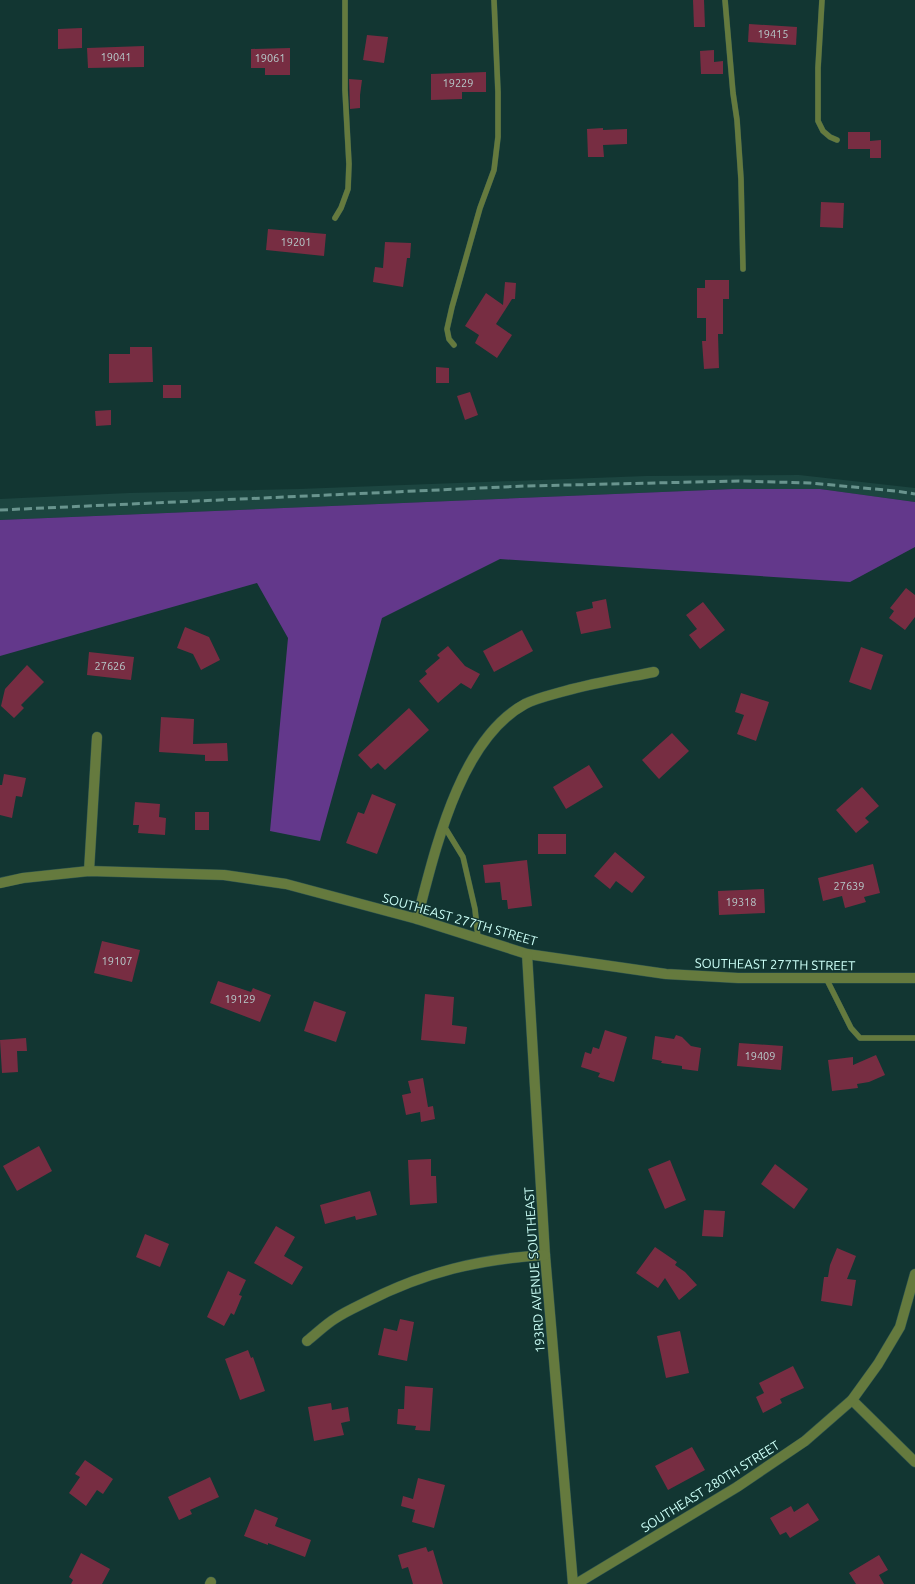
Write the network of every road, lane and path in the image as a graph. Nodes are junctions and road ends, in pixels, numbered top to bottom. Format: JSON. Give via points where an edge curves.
{"nodes":[{"id":1,"x":345,"y":0,"type":"edge"},
{"id":2,"x":494,"y":0,"type":"edge"},
{"id":3,"x":725,"y":0,"type":"edge"},
{"id":4,"x":822,"y":0,"type":"edge"},
{"id":5,"x":837,"y":140,"type":"dead end"},
{"id":6,"x":335,"y":218,"type":"dead end"},
{"id":7,"x":743,"y":269,"type":"dead end"},
{"id":8,"x":454,"y":346,"type":"dead end"},
{"id":9,"x":654,"y":672,"type":"dead end"},
{"id":10,"x":97,"y":737,"type":"dead end"},
{"id":11,"x":444,"y":826,"type":"junction"},
{"id":12,"x":89,"y":871,"type":"junction"},
{"id":13,"x":0,"y":883,"type":"edge"},
{"id":14,"x":417,"y":918,"type":"junction"},
{"id":15,"x":478,"y":938,"type":"junction"},
{"id":16,"x":527,"y":954,"type":"junction"},
{"id":17,"x":826,"y":978,"type":"junction"},
{"id":18,"x":915,"y":978,"type":"edge"},
{"id":19,"x":915,"y":1038,"type":"edge"},
{"id":20,"x":545,"y":1255,"type":"junction"},
{"id":21,"x":915,"y":1274,"type":"edge"},
{"id":22,"x":307,"y":1341,"type":"dead end"},
{"id":23,"x":852,"y":1400,"type":"junction"},
{"id":24,"x":915,"y":1462,"type":"edge"},
{"id":25,"x":575,"y":1584,"type":"edge"}],
"edges":[{"from":1,"to":6,"type":"lane","via":[[348,189]]},
{"from":2,"to":8,"type":"lane","via":[[498,92],[495,164],[480,208],[447,329],[448,338]]},
{"from":3,"to":7,"type":"lane","via":[[741,179]]},
{"from":4,"to":5,"type":"lane","via":[[818,121],[823,131]]},
{"from":9,"to":11,"type":"street","via":[[543,697],[525,704],[508,716],[480,746],[460,783]]},
{"from":10,"to":12,"type":"street"},
{"from":11,"to":14,"type":"street"},
{"from":11,"to":15,"type":"lane","via":[[463,857]]},
{"from":12,"to":13,"type":"street","name":"SOUTHEAST 277TH STREET"},
{"from":12,"to":14,"type":"street","name":"SOUTHEAST 277TH STREET","via":[[224,875],[286,884]]},
{"from":14,"to":15,"type":"street","name":"SOUTHEAST 277TH STREET"},
{"from":15,"to":16,"type":"street","name":"SOUTHEAST 277TH STREET"},
{"from":16,"to":17,"type":"street","name":"SOUTHEAST 277TH STREET","via":[[666,974],[738,978]]},
{"from":16,"to":20,"type":"street","name":"193RD AVENUE SOUTHEAST"},
{"from":17,"to":18,"type":"street","name":"SOUTHEAST 277TH STREET"},
{"from":17,"to":19,"type":"lane","via":[[851,1028],[860,1038]]},
{"from":20,"to":22,"type":"street","via":[[502,1258],[436,1272],[393,1288],[335,1318]]},
{"from":20,"to":25,"type":"street","name":"193RD AVENUE SOUTHEAST"},
{"from":21,"to":23,"type":"street","name":"SOUTHEAST 280TH STREET","via":[[900,1327]]},
{"from":23,"to":24,"type":"street"},
{"from":23,"to":25,"type":"street","name":"SOUTHEAST 280TH STREET","via":[[805,1441]]}]}
